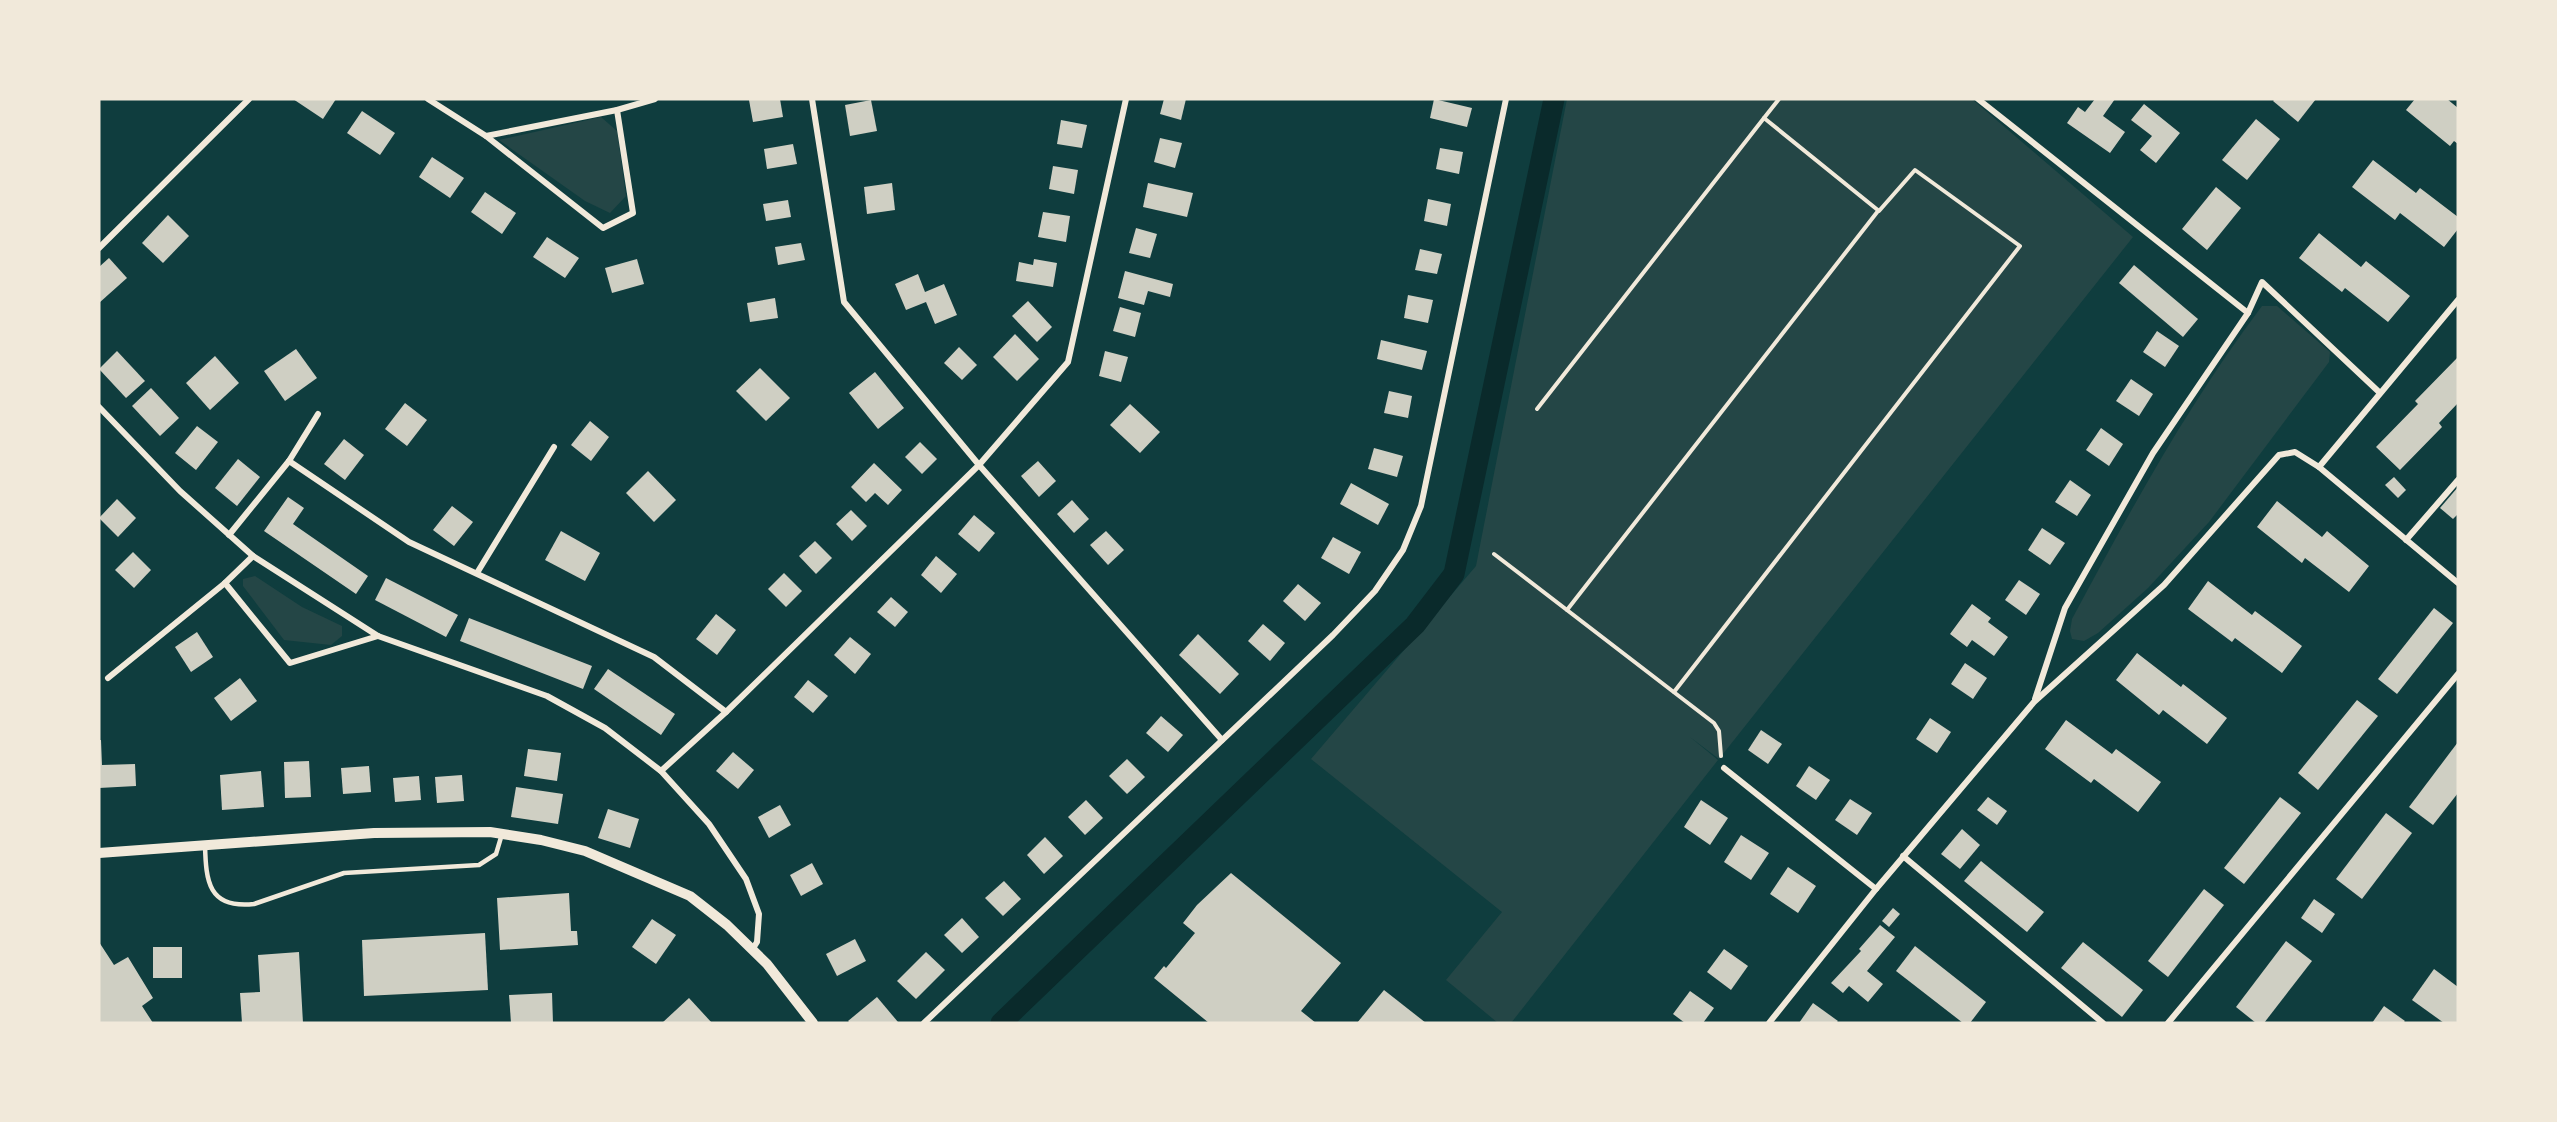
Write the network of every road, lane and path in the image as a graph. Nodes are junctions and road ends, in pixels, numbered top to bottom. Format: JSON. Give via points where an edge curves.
{"nodes":[{"id":1,"x":249,"y":99,"type":"edge"},
{"id":2,"x":428,"y":99,"type":"edge"},
{"id":3,"x":655,"y":99,"type":"edge"},
{"id":4,"x":812,"y":99,"type":"edge"},
{"id":5,"x":1126,"y":99,"type":"edge"},
{"id":6,"x":1506,"y":99,"type":"edge"},
{"id":7,"x":1779,"y":99,"type":"edge"},
{"id":8,"x":1978,"y":99,"type":"edge"},
{"id":9,"x":617,"y":110,"type":"junction"},
{"id":10,"x":1764,"y":118,"type":"junction"},
{"id":11,"x":486,"y":136,"type":"junction"},
{"id":12,"x":1879,"y":211,"type":"junction"},
{"id":13,"x":99,"y":248,"type":"edge"},
{"id":14,"x":2458,"y":300,"type":"edge"},
{"id":15,"x":2248,"y":313,"type":"junction"},
{"id":16,"x":2379,"y":392,"type":"junction"},
{"id":17,"x":99,"y":406,"type":"edge"},
{"id":18,"x":1537,"y":409,"type":"dead end"},
{"id":19,"x":318,"y":414,"type":"dead end"},
{"id":20,"x":554,"y":447,"type":"dead end"},
{"id":21,"x":289,"y":461,"type":"junction"},
{"id":22,"x":979,"y":465,"type":"junction"},
{"id":23,"x":2319,"y":467,"type":"junction"},
{"id":24,"x":2458,"y":480,"type":"edge"},
{"id":25,"x":229,"y":535,"type":"junction"},
{"id":26,"x":2406,"y":540,"type":"junction"},
{"id":27,"x":1494,"y":554,"type":"dead end"},
{"id":28,"x":253,"y":556,"type":"junction"},
{"id":29,"x":477,"y":573,"type":"junction"},
{"id":30,"x":2458,"y":583,"type":"edge"},
{"id":31,"x":225,"y":584,"type":"junction"},
{"id":32,"x":1567,"y":610,"type":"junction"},
{"id":33,"x":378,"y":636,"type":"junction"},
{"id":34,"x":2458,"y":674,"type":"edge"},
{"id":35,"x":108,"y":678,"type":"dead end"},
{"id":36,"x":1674,"y":692,"type":"junction"},
{"id":37,"x":2034,"y":702,"type":"junction"},
{"id":38,"x":726,"y":712,"type":"junction"},
{"id":39,"x":1222,"y":740,"type":"junction"},
{"id":40,"x":1724,"y":768,"type":"joint"},
{"id":41,"x":661,"y":771,"type":"junction"},
{"id":42,"x":502,"y":834,"type":"junction"},
{"id":43,"x":205,"y":845,"type":"junction"},
{"id":44,"x":99,"y":853,"type":"edge"},
{"id":45,"x":1903,"y":856,"type":"junction"},
{"id":46,"x":1876,"y":888,"type":"junction"},
{"id":47,"x":752,"y":950,"type":"junction"},
{"id":48,"x":813,"y":1023,"type":"edge"},
{"id":49,"x":924,"y":1023,"type":"edge"},
{"id":50,"x":1769,"y":1023,"type":"edge"},
{"id":51,"x":2103,"y":1023,"type":"edge"},
{"id":52,"x":2168,"y":1023,"type":"edge"}],
"edges":[{"from":1,"to":13,"type":"street"},
{"from":2,"to":11,"type":"street"},
{"from":3,"to":9,"type":"street"},
{"from":4,"to":22,"type":"street","via":[[844,302]]},
{"from":5,"to":22,"type":"street","via":[[1068,362]]},
{"from":6,"to":39,"type":"street","via":[[1421,506],[1403,550],[1375,591],[1340,628]]},
{"from":7,"to":10,"type":"path"},
{"from":8,"to":15,"type":"street"},
{"from":9,"to":11,"type":"street"},
{"from":9,"to":11,"type":"street","via":[[633,213],[603,228]]},
{"from":10,"to":12,"type":"path"},
{"from":10,"to":18,"type":"path"},
{"from":12,"to":32,"type":"path"},
{"from":12,"to":36,"type":"path","via":[[1915,170],[2020,246]]},
{"from":14,"to":16,"type":"street"},
{"from":15,"to":16,"type":"street","via":[[2262,282]]},
{"from":15,"to":37,"type":"street","via":[[2153,453],[2065,608]]},
{"from":16,"to":23,"type":"street"},
{"from":17,"to":25,"type":"street","via":[[180,491]]},
{"from":19,"to":21,"type":"street"},
{"from":20,"to":29,"type":"street"},
{"from":21,"to":25,"type":"street"},
{"from":21,"to":29,"type":"street","via":[[409,542]]},
{"from":22,"to":38,"type":"street"},
{"from":22,"to":39,"type":"street"},
{"from":23,"to":26,"type":"street"},
{"from":23,"to":37,"type":"street","via":[[2295,452],[2279,455],[2164,585]]},
{"from":24,"to":26,"type":"street"},
{"from":25,"to":28,"type":"street"},
{"from":26,"to":30,"type":"street"},
{"from":27,"to":32,"type":"path"},
{"from":28,"to":31,"type":"street"},
{"from":28,"to":33,"type":"street"},
{"from":29,"to":38,"type":"street","via":[[654,657]]},
{"from":31,"to":33,"type":"street","via":[[290,663]]},
{"from":31,"to":35,"type":"street"},
{"from":32,"to":36,"type":"path"},
{"from":33,"to":41,"type":"street","via":[[547,696],[605,728]]},
{"from":34,"to":52,"type":"street"},
{"from":36,"to":40,"type":"path","via":[[1714,723],[1719,731]]},
{"from":37,"to":45,"type":"street"},
{"from":38,"to":41,"type":"street"},
{"from":39,"to":49,"type":"street"},
{"from":40,"to":46,"type":"street"},
{"from":41,"to":47,"type":"street","via":[[709,824],[746,879],[759,914],[757,942]]},
{"from":42,"to":43,"type":"street","via":[[374,833]]},
{"from":42,"to":43,"type":"lane","via":[[495,854],[479,865],[344,873],[243,905],[216,896],[210,887]]},
{"from":42,"to":47,"type":"street","via":[[585,851],[690,896]]},
{"from":43,"to":44,"type":"street"},
{"from":45,"to":46,"type":"street"},
{"from":45,"to":51,"type":"street"},
{"from":46,"to":50,"type":"street"},
{"from":47,"to":48,"type":"street"}]}
